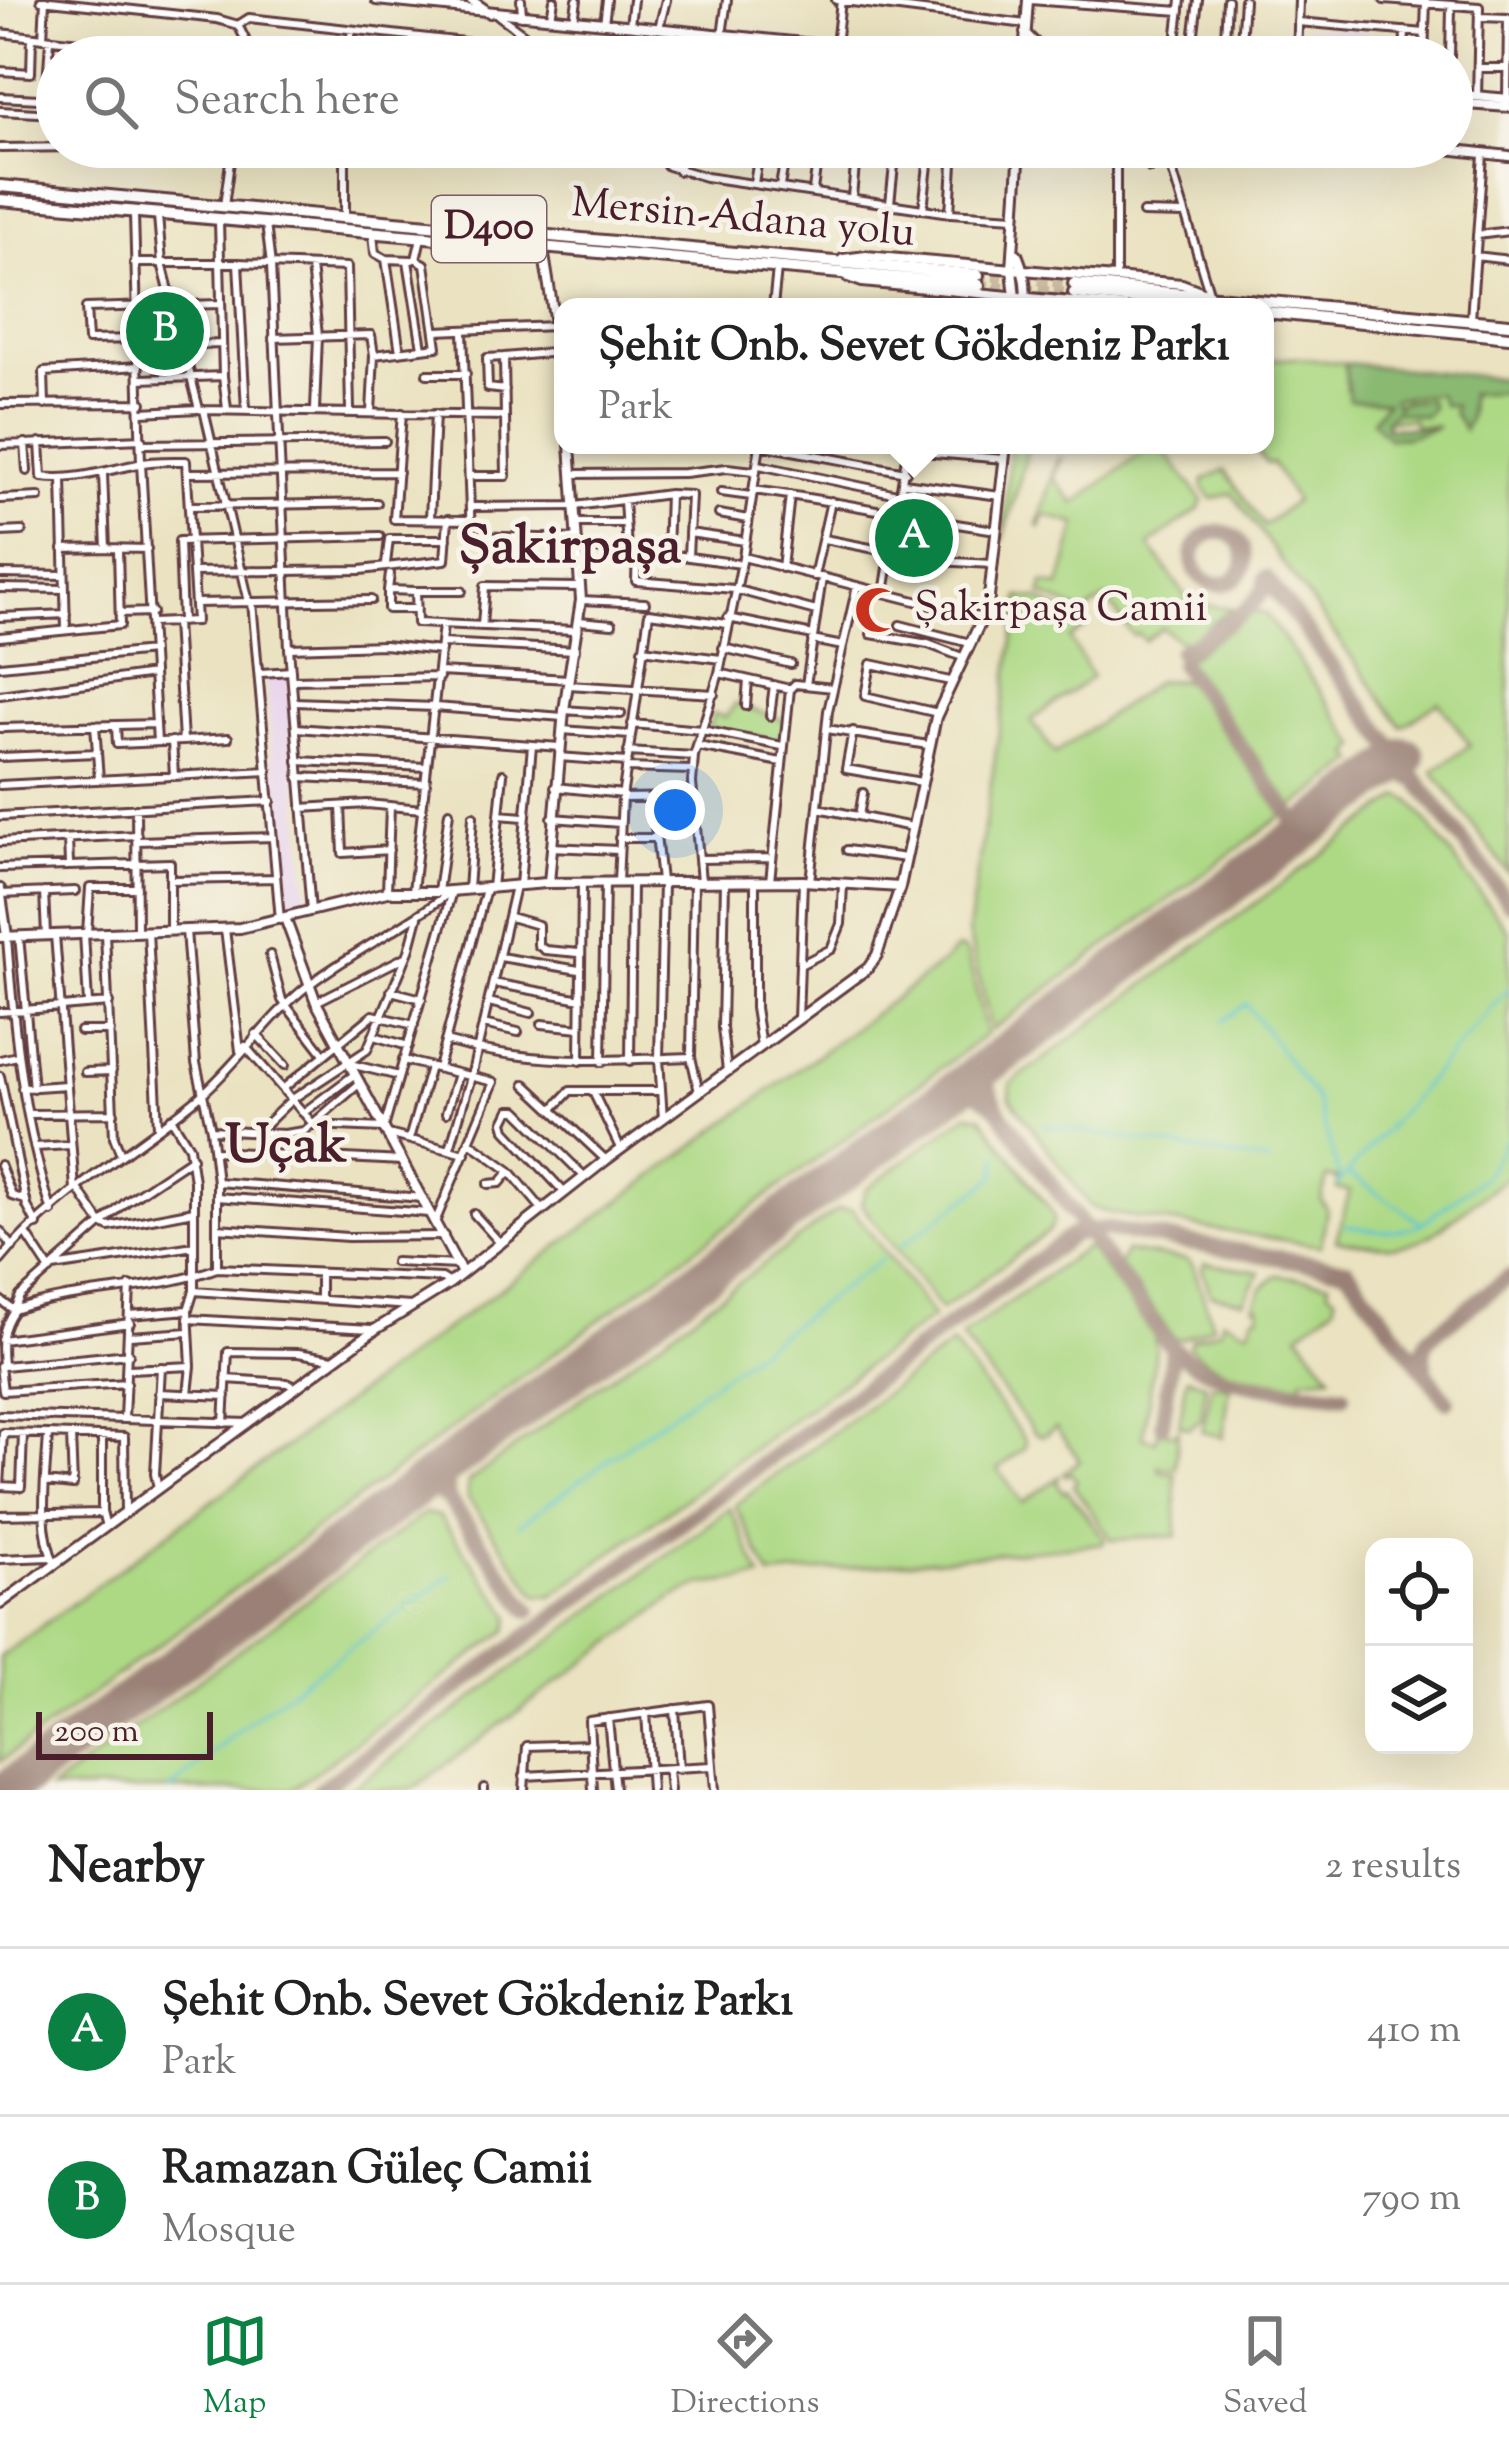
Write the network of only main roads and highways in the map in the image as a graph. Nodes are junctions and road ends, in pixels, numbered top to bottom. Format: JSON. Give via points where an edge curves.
{"nodes":[{"id":1,"x":376,"y":0,"type":"edge"},
{"id":2,"x":471,"y":0,"type":"edge"},
{"id":3,"x":1029,"y":0,"type":"edge"},
{"id":4,"x":495,"y":15,"type":"junction"},
{"id":5,"x":523,"y":17,"type":"junction"},
{"id":6,"x":1026,"y":28,"type":"junction"},
{"id":7,"x":695,"y":36,"type":"edge"},
{"id":8,"x":741,"y":36,"type":"edge"},
{"id":9,"x":1025,"y":36,"type":"edge"},
{"id":10,"x":1032,"y":36,"type":"edge"},
{"id":11,"x":1473,"y":97,"type":"edge"},
{"id":12,"x":1473,"y":100,"type":"edge"},
{"id":13,"x":1508,"y":102,"type":"edge"},
{"id":14,"x":1473,"y":154,"type":"edge"},
{"id":15,"x":1509,"y":156,"type":"edge"},
{"id":16,"x":1020,"y":168,"type":"edge"},
{"id":17,"x":0,"y":186,"type":"edge"},
{"id":18,"x":0,"y":200,"type":"edge"},
{"id":19,"x":544,"y":249,"type":"junction"},
{"id":20,"x":833,"y":267,"type":"junction"},
{"id":21,"x":1018,"y":270,"type":"junction"},
{"id":22,"x":978,"y":280,"type":"tunnel mouth"},
{"id":23,"x":1074,"y":289,"type":"tunnel mouth"},
{"id":24,"x":988,"y":298,"type":"tunnel mouth"},
{"id":25,"x":1019,"y":298,"type":"edge"},
{"id":26,"x":1179,"y":298,"type":"edge"},
{"id":27,"x":1208,"y":298,"type":"edge"},
{"id":28,"x":1274,"y":306,"type":"edge"},
{"id":29,"x":554,"y":313,"type":"edge"},
{"id":30,"x":1274,"y":313,"type":"edge"},
{"id":31,"x":1509,"y":324,"type":"edge"},
{"id":32,"x":1509,"y":337,"type":"edge"},
{"id":33,"x":571,"y":454,"type":"edge"},
{"id":34,"x":1005,"y":454,"type":"edge"},
{"id":35,"x":550,"y":883,"type":"junction"},
{"id":36,"x":900,"y":886,"type":"junction"},
{"id":37,"x":0,"y":891,"type":"edge"},
{"id":38,"x":1,"y":910,"type":"edge"},
{"id":39,"x":283,"y":919,"type":"junction"},
{"id":40,"x":3,"y":937,"type":"edge"},
{"id":41,"x":460,"y":1269,"type":"junction"},
{"id":42,"x":0,"y":1604,"type":"edge"}],
"edges":[{"from":1,"to":4,"type":"main road"},
{"from":2,"to":4,"type":"main road"},
{"from":3,"to":6,"type":"main road"},
{"from":4,"to":5,"type":"main road"},
{"from":5,"to":7,"type":"main road"},
{"from":5,"to":8,"type":"main road"},
{"from":6,"to":9,"type":"main road"},
{"from":6,"to":10,"type":"main road"},
{"from":11,"to":13,"type":"main road"},
{"from":12,"to":13,"type":"main road"},
{"from":14,"to":15,"type":"main road"},
{"from":16,"to":21,"type":"main road"},
{"from":17,"to":20,"type":"highway","name":"Mersin-Adana yolu","number":"D400"},
{"from":18,"to":19,"type":"highway","name":"Mersin-Adana yolu","number":"D400"},
{"from":19,"to":20,"type":"highway","name":"Mersin-Adana yolu","number":"D400"},
{"from":19,"to":29,"type":"main road"},
{"from":20,"to":21,"type":"main road","via":[[866,256]]},
{"from":20,"to":22,"type":"highway","name":"Mersin-Adana yolu","number":"D400"},
{"from":20,"to":24,"type":"main road","via":[[862,282]]},
{"from":21,"to":25,"type":"main road"},
{"from":21,"to":27,"type":"main road","via":[[1181,284]]},
{"from":23,"to":26,"type":"highway"},
{"from":28,"to":31,"type":"highway"},
{"from":30,"to":32,"type":"highway"},
{"from":33,"to":35,"type":"main road","via":[[581,600]]},
{"from":34,"to":36,"type":"main road","via":[[988,606],[938,713]]},
{"from":35,"to":36,"type":"main road"},
{"from":35,"to":39,"type":"main road","via":[[387,892]]},
{"from":36,"to":41,"type":"main road","via":[[868,968]]},
{"from":37,"to":38,"type":"main road"},
{"from":38,"to":40,"type":"main road"},
{"from":39,"to":40,"type":"main road","via":[[225,929]]},
{"from":39,"to":41,"type":"main road","via":[[316,1002]]},
{"from":41,"to":42,"type":"main road"}]}
